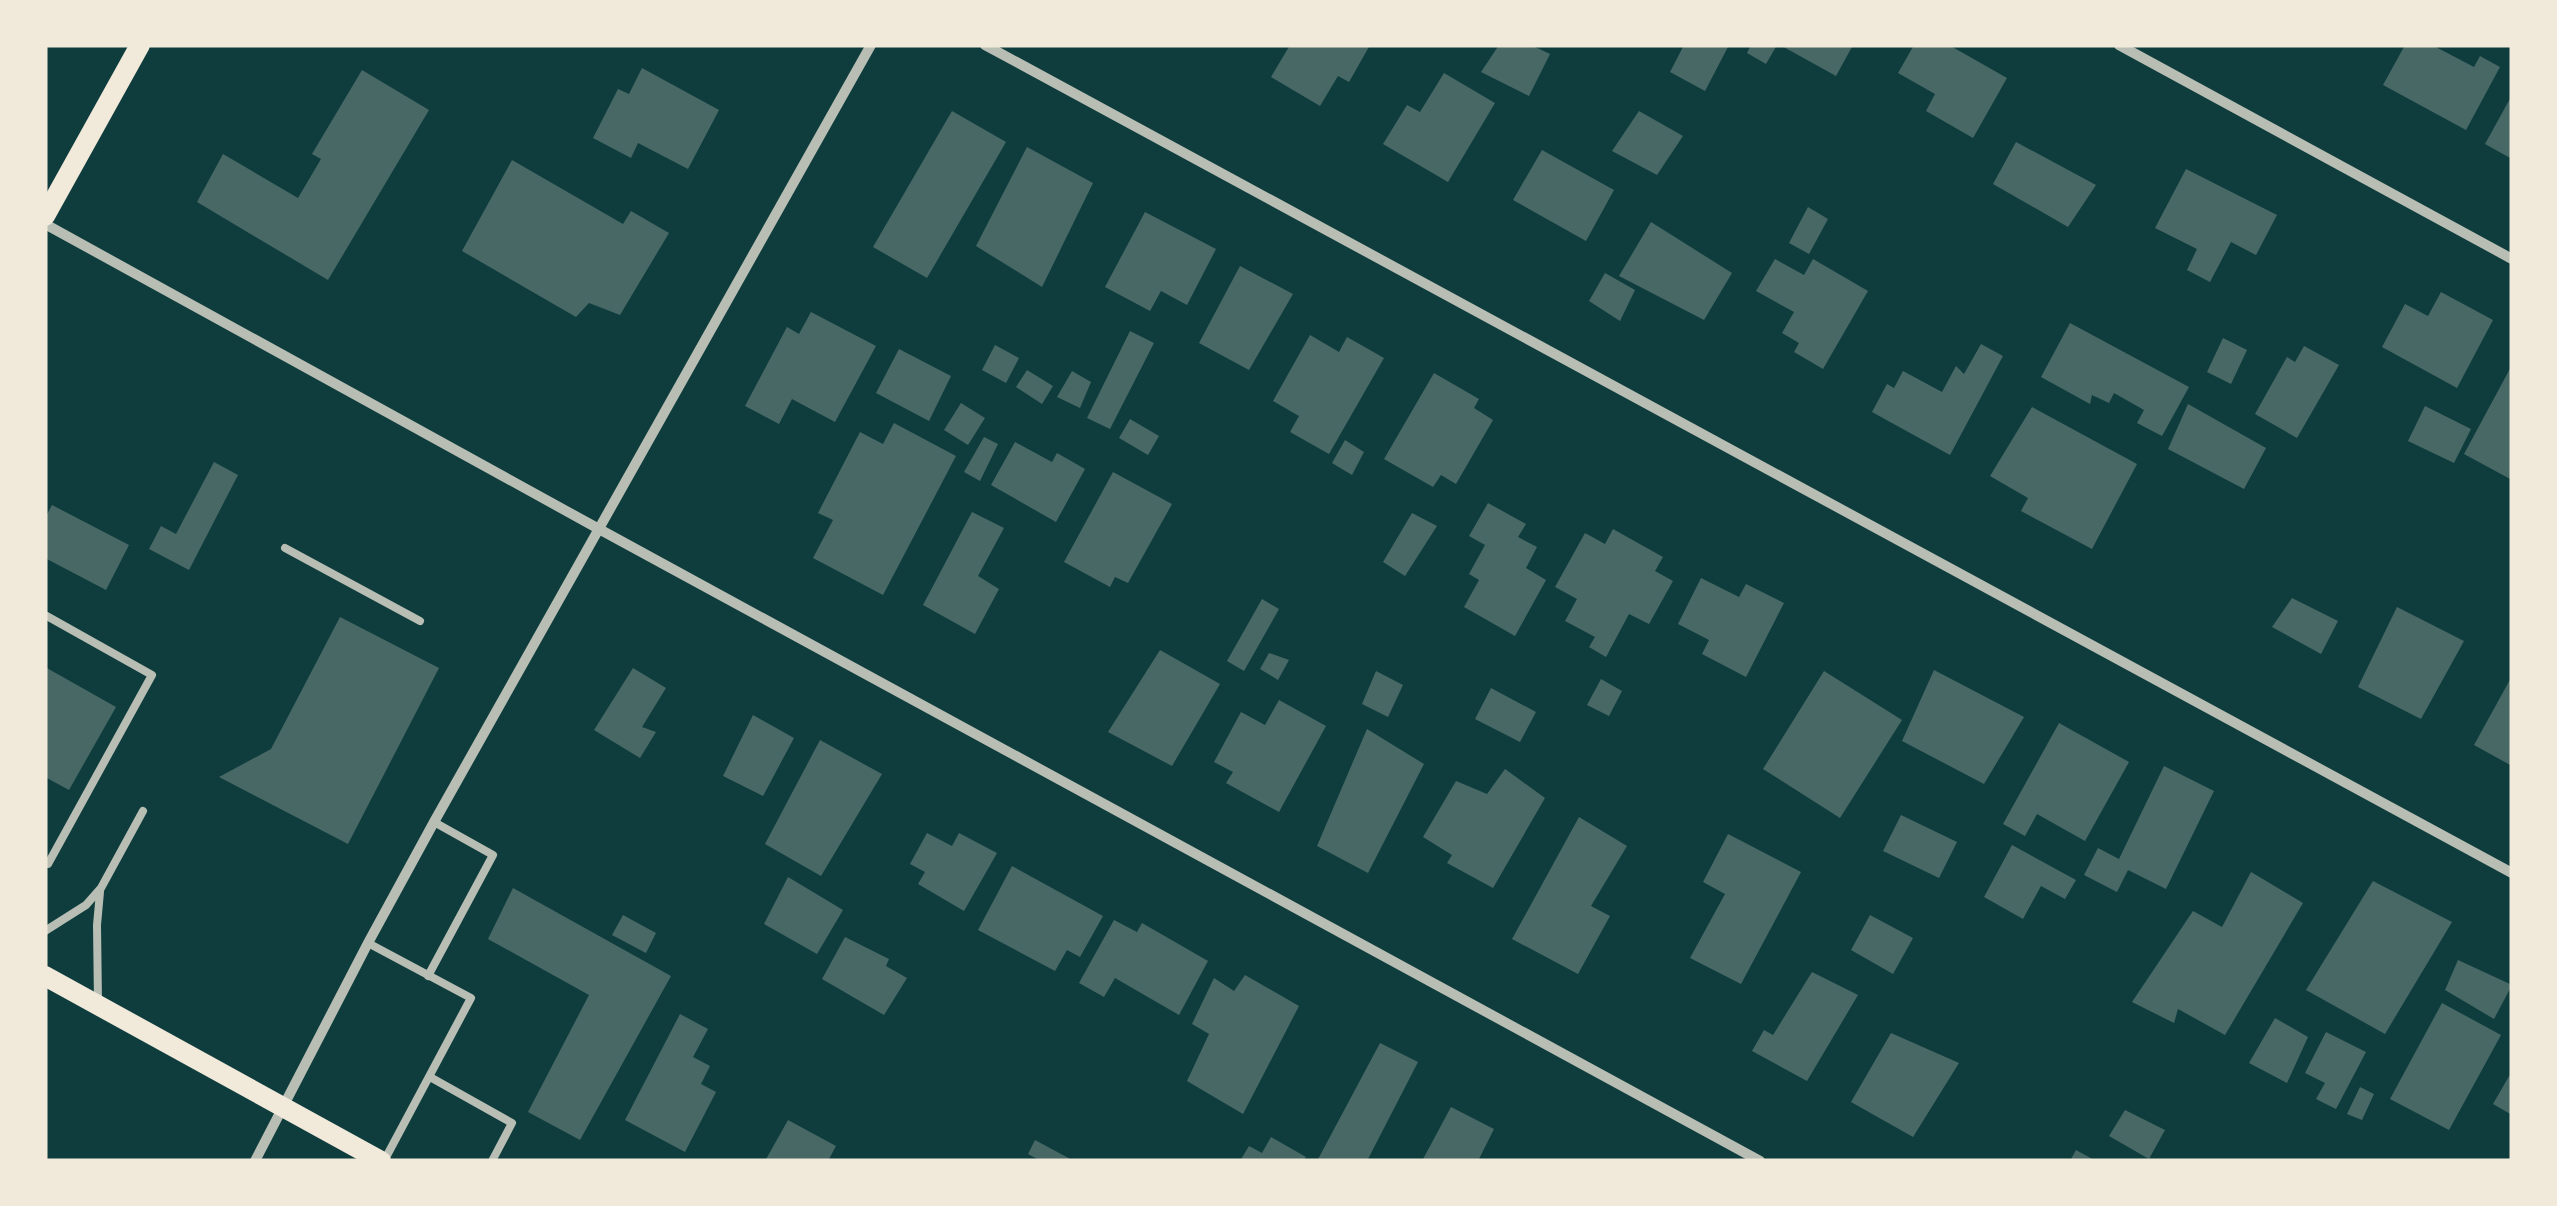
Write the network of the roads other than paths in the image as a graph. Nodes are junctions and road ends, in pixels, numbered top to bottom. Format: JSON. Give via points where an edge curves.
{"nodes":[{"id":1,"x":140,"y":45,"type":"edge"},
{"id":2,"x":871,"y":45,"type":"edge"},
{"id":3,"x":984,"y":45,"type":"edge"},
{"id":4,"x":2119,"y":45,"type":"edge"},
{"id":5,"x":45,"y":216,"type":"edge"},
{"id":6,"x":45,"y":224,"type":"edge"},
{"id":7,"x":2512,"y":259,"type":"edge"},
{"id":8,"x":599,"y":529,"type":"junction"},
{"id":9,"x":285,"y":548,"type":"dead end"},
{"id":10,"x":45,"y":616,"type":"edge"},
{"id":11,"x":420,"y":622,"type":"dead end"},
{"id":12,"x":143,"y":811,"type":"dead end"},
{"id":13,"x":434,"y":822,"type":"junction"},
{"id":14,"x":45,"y":863,"type":"edge"},
{"id":15,"x":2512,"y":873,"type":"edge"},
{"id":16,"x":101,"y":888,"type":"junction"},
{"id":17,"x":45,"y":931,"type":"edge"},
{"id":18,"x":368,"y":943,"type":"junction"},
{"id":19,"x":45,"y":976,"type":"edge"},
{"id":20,"x":428,"y":976,"type":"junction"},
{"id":21,"x":98,"y":1005,"type":"junction"},
{"id":22,"x":430,"y":1076,"type":"junction"},
{"id":23,"x":285,"y":1106,"type":"junction"},
{"id":24,"x":254,"y":1161,"type":"edge"},
{"id":25,"x":382,"y":1161,"type":"edge"},
{"id":26,"x":492,"y":1161,"type":"edge"},
{"id":27,"x":1760,"y":1161,"type":"edge"}],
"edges":[{"from":1,"to":5,"type":"main road"},
{"from":2,"to":8,"type":"street"},
{"from":3,"to":15,"type":"street"},
{"from":4,"to":7,"type":"street"},
{"from":6,"to":8,"type":"street"},
{"from":8,"to":13,"type":"street"},
{"from":8,"to":27,"type":"street"},
{"from":9,"to":11,"type":"lane"},
{"from":10,"to":14,"type":"lane","via":[[152,675]]},
{"from":12,"to":16,"type":"lane"},
{"from":13,"to":18,"type":"street"},
{"from":13,"to":20,"type":"lane","via":[[494,855]]},
{"from":16,"to":17,"type":"lane"},
{"from":16,"to":21,"type":"lane"},
{"from":18,"to":20,"type":"lane"},
{"from":18,"to":23,"type":"street"},
{"from":19,"to":21,"type":"main road"},
{"from":20,"to":22,"type":"lane","via":[[471,998]]},
{"from":21,"to":23,"type":"main road"},
{"from":22,"to":25,"type":"lane"},
{"from":22,"to":26,"type":"lane","via":[[512,1123]]},
{"from":23,"to":24,"type":"street"},
{"from":23,"to":25,"type":"main road"}]}
